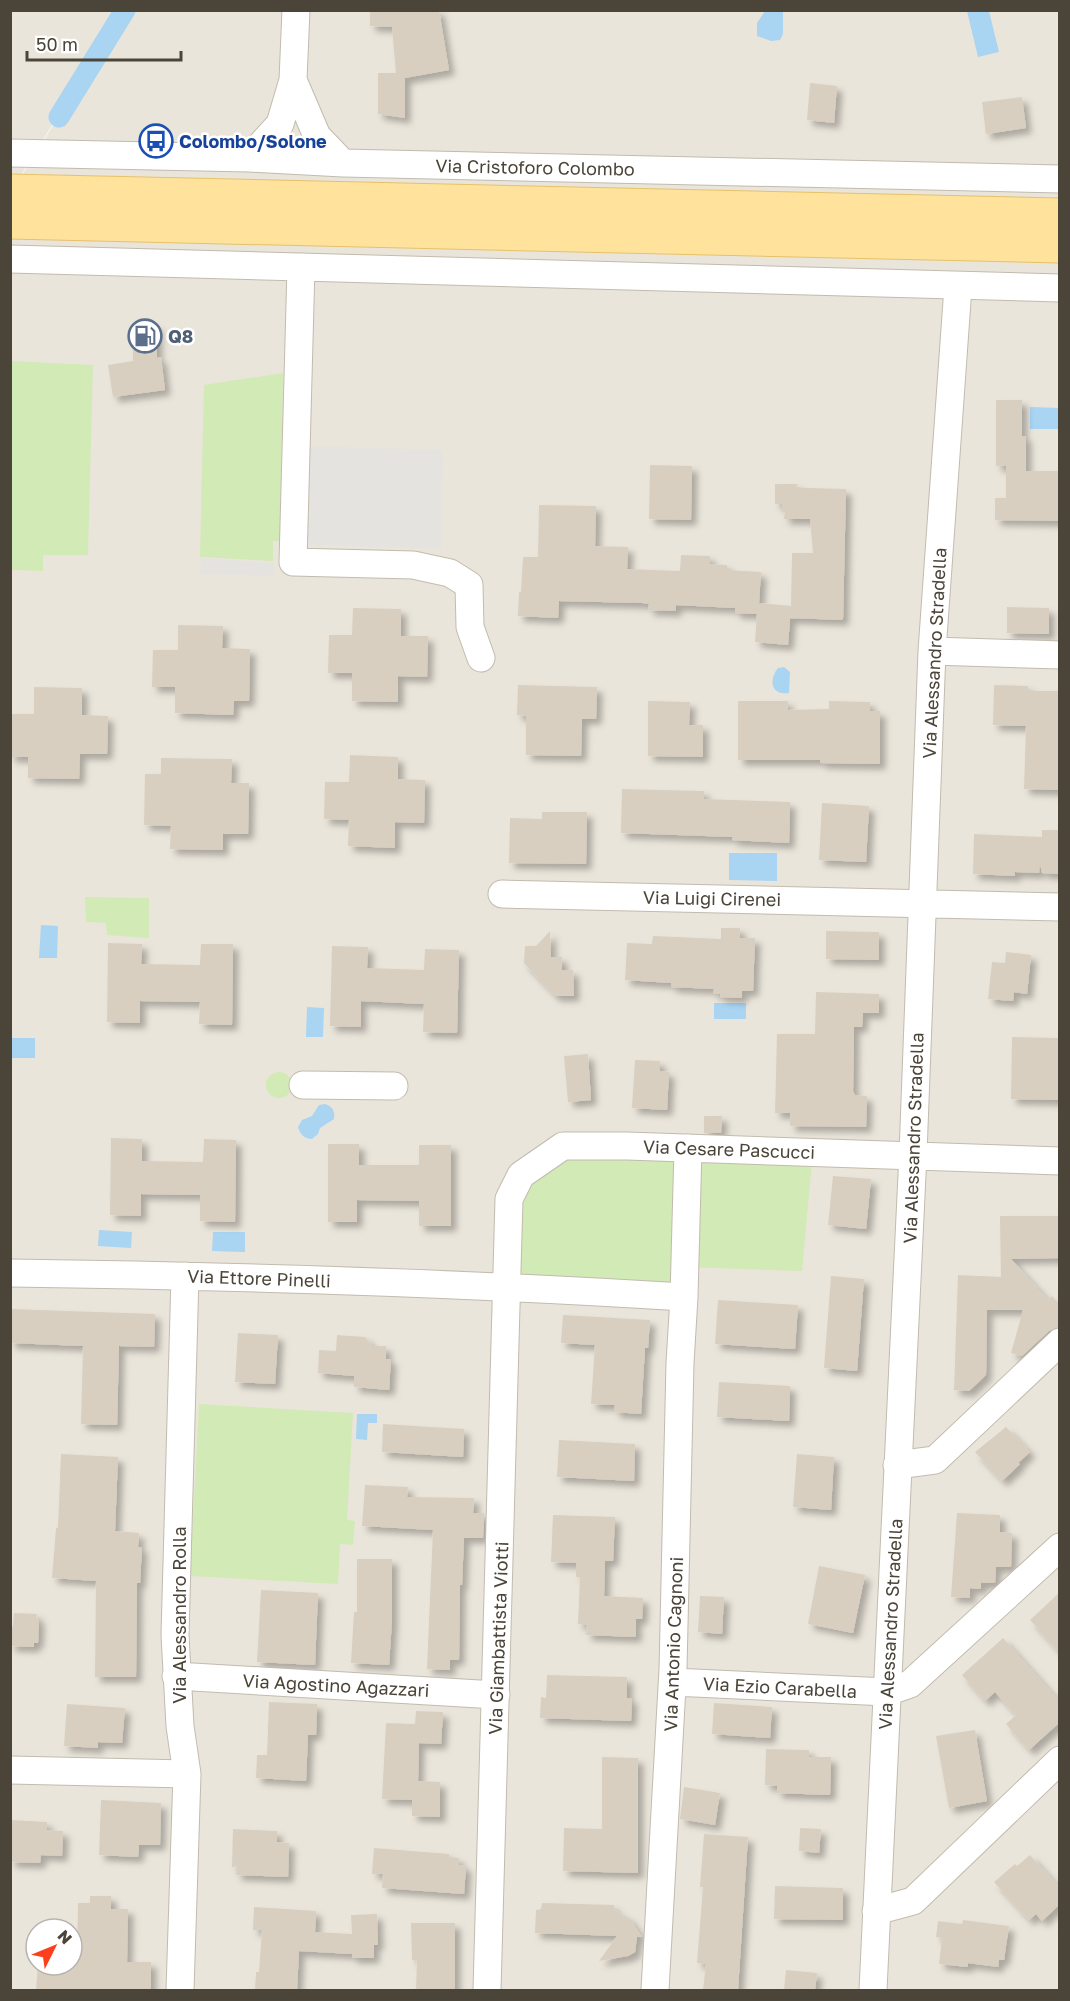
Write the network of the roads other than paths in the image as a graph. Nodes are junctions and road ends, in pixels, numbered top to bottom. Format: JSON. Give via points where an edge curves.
{"nodes":[{"id":1,"x":296,"y":10,"type":"edge"},
{"id":2,"x":293,"y":80,"type":"junction"},
{"id":3,"x":10,"y":153,"type":"edge"},
{"id":4,"x":249,"y":158,"type":"junction"},
{"id":5,"x":343,"y":163,"type":"junction"},
{"id":6,"x":1059,"y":179,"type":"edge"},
{"id":7,"x":10,"y":191,"type":"edge"},
{"id":8,"x":1059,"y":215,"type":"edge"},
{"id":9,"x":10,"y":222,"type":"edge"},
{"id":10,"x":1059,"y":246,"type":"edge"},
{"id":11,"x":10,"y":259,"type":"edge"},
{"id":12,"x":301,"y":267,"type":"junction"},
{"id":13,"x":958,"y":286,"type":"junction"},
{"id":14,"x":1059,"y":288,"type":"edge"},
{"id":15,"x":932,"y":651,"type":"junction"},
{"id":16,"x":1059,"y":655,"type":"edge"},
{"id":17,"x":481,"y":658,"type":"dead end"},
{"id":18,"x":502,"y":894,"type":"dead end"},
{"id":19,"x":921,"y":903,"type":"junction"},
{"id":20,"x":1059,"y":908,"type":"edge"},
{"id":21,"x":303,"y":1085,"type":"dead end"},
{"id":22,"x":394,"y":1086,"type":"dead end"},
{"id":23,"x":688,"y":1148,"type":"junction"},
{"id":24,"x":913,"y":1154,"type":"junction"},
{"id":25,"x":1059,"y":1161,"type":"edge"},
{"id":26,"x":10,"y":1273,"type":"edge"},
{"id":27,"x":185,"y":1276,"type":"junction"},
{"id":28,"x":507,"y":1286,"type":"junction"},
{"id":29,"x":684,"y":1297,"type":"junction"},
{"id":30,"x":1059,"y":1342,"type":"edge"},
{"id":31,"x":897,"y":1465,"type":"junction"},
{"id":32,"x":1059,"y":1547,"type":"edge"},
{"id":33,"x":176,"y":1676,"type":"junction"},
{"id":34,"x":673,"y":1682,"type":"junction"},
{"id":35,"x":887,"y":1692,"type":"junction"},
{"id":36,"x":496,"y":1695,"type":"junction"},
{"id":37,"x":1059,"y":1760,"type":"edge"},
{"id":38,"x":10,"y":1770,"type":"edge"},
{"id":39,"x":187,"y":1774,"type":"junction"},
{"id":40,"x":876,"y":1911,"type":"junction"},
{"id":41,"x":180,"y":1990,"type":"edge"},
{"id":42,"x":487,"y":1990,"type":"edge"},
{"id":43,"x":655,"y":1990,"type":"edge"},
{"id":44,"x":873,"y":1990,"type":"edge"}],
"edges":[{"from":1,"to":2,"type":"street"},
{"from":2,"to":4,"type":"street","via":[[280,124]]},
{"from":2,"to":5,"type":"street","via":[[317,136]]},
{"from":3,"to":4,"type":"street","name":"Via Cristoforo Colombo"},
{"from":4,"to":5,"type":"street","name":"Via Cristoforo Colombo"},
{"from":5,"to":6,"type":"street","name":"Via Cristoforo Colombo"},
{"from":7,"to":8,"type":"main road","name":"Via Cristoforo Colombo"},
{"from":9,"to":10,"type":"main road"},
{"from":11,"to":12,"type":"street"},
{"from":12,"to":13,"type":"street"},
{"from":12,"to":17,"type":"street","via":[[293,562],[413,565],[450,573],[469,585],[470,627]]},
{"from":13,"to":14,"type":"street"},
{"from":13,"to":15,"type":"street","name":"Via Alessandro Stradella"},
{"from":15,"to":16,"type":"street"},
{"from":15,"to":19,"type":"street","name":"Via Alessandro Stradella"},
{"from":18,"to":19,"type":"street","name":"Via Luigi Cirenei"},
{"from":19,"to":20,"type":"street","name":"Via Luigi Cirenei"},
{"from":19,"to":24,"type":"street","name":"Via Alessandro Stradella"},
{"from":21,"to":22,"type":"street"},
{"from":23,"to":24,"type":"street","name":"Via Cesare Pascucci"},
{"from":23,"to":28,"type":"street","name":"Via Cesare Pascucci","via":[[563,1146],[521,1175],[509,1199]]},
{"from":23,"to":29,"type":"street","name":"Via Antonio Cagnoni"},
{"from":24,"to":25,"type":"street","name":"Via Cesare Pascucci"},
{"from":24,"to":31,"type":"street","name":"Via Alessandro Stradella"},
{"from":26,"to":27,"type":"street","name":"Via Ettore Pinelli"},
{"from":27,"to":28,"type":"street","name":"Via Ettore Pinelli"},
{"from":27,"to":33,"type":"street","name":"Via Alessandro Rolla"},
{"from":28,"to":29,"type":"street","name":"Via Ettore Pinelli"},
{"from":28,"to":36,"type":"street","name":"Via Giambattista Viotti"},
{"from":29,"to":34,"type":"street","name":"Via Antonio Cagnoni"},
{"from":30,"to":31,"type":"street","via":[[935,1460]]},
{"from":31,"to":35,"type":"street","name":"Via Alessandro Stradella"},
{"from":32,"to":35,"type":"street","via":[[910,1684]]},
{"from":33,"to":36,"type":"street","name":"Via Agostino Agazzari"},
{"from":33,"to":39,"type":"street","name":"Via Alessandro Rolla"},
{"from":34,"to":35,"type":"street","name":"Via Ezio Carabella"},
{"from":34,"to":43,"type":"street","name":"Via Antonio Cagnoni"},
{"from":35,"to":40,"type":"street","name":"Via Alessandro Stradella"},
{"from":36,"to":42,"type":"street","name":"Via Giambattista Viotti"},
{"from":37,"to":40,"type":"street","via":[[913,1901]]},
{"from":38,"to":39,"type":"street"},
{"from":39,"to":41,"type":"street","name":"Via Alessandro Rolla"},
{"from":40,"to":44,"type":"street","name":"Via Alessandro Stradella"}]}
